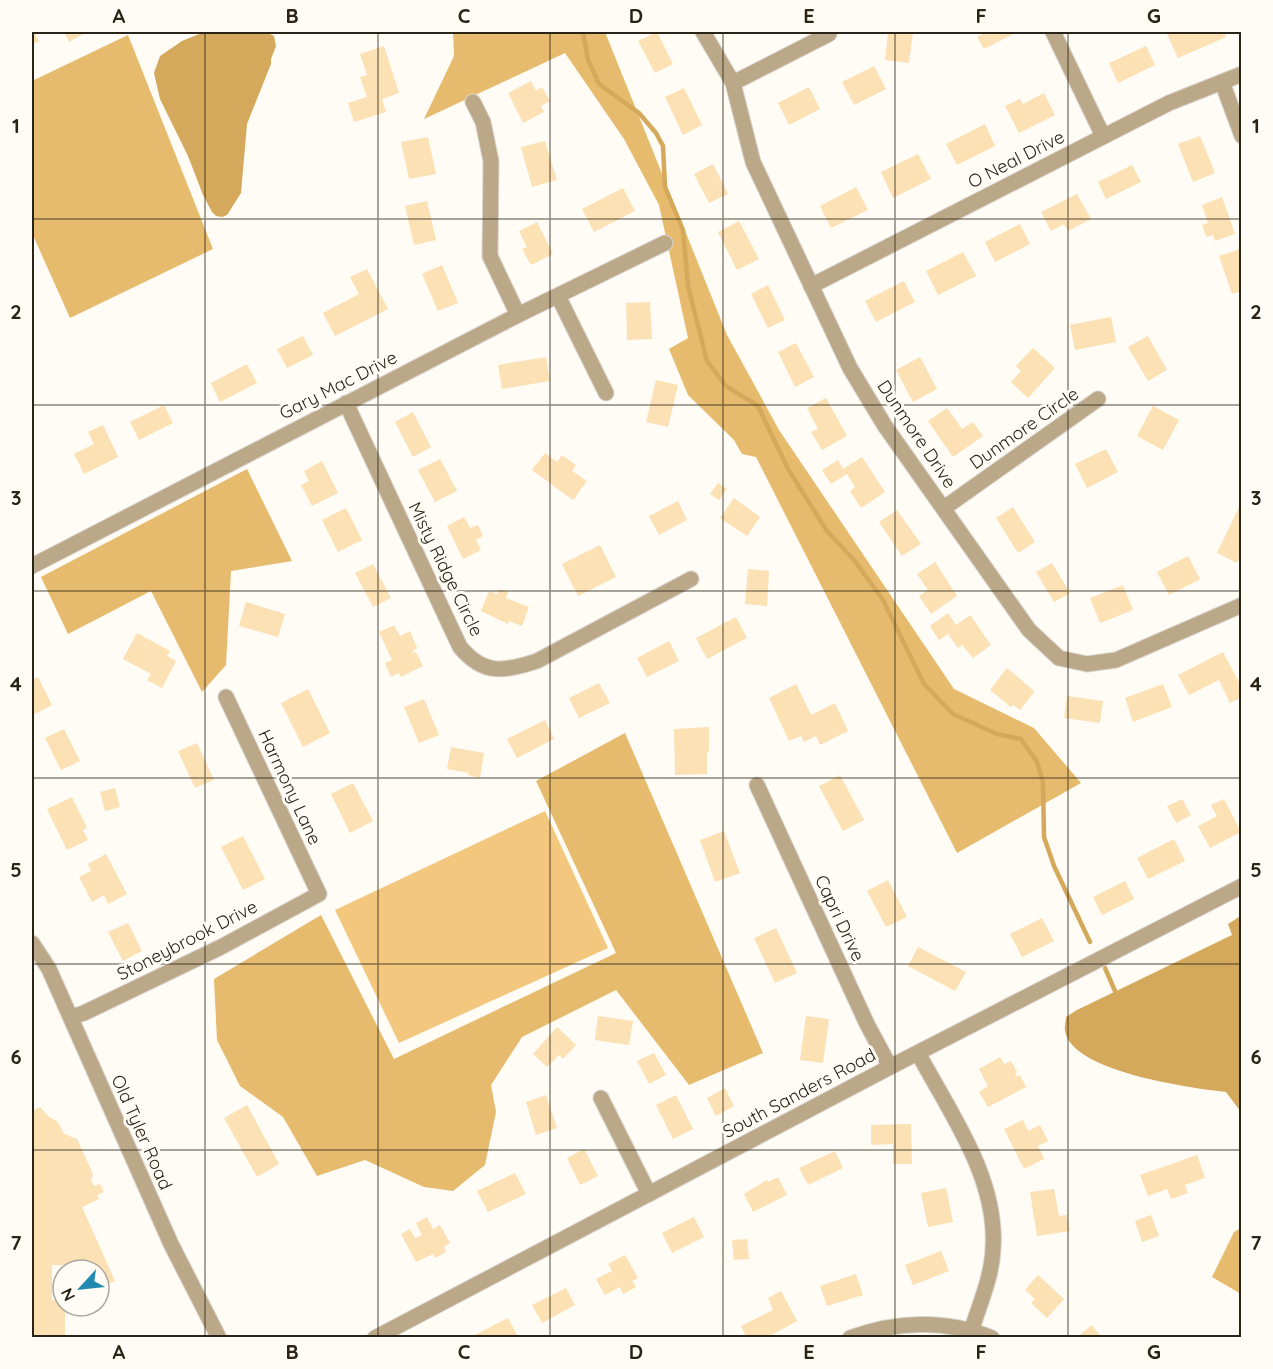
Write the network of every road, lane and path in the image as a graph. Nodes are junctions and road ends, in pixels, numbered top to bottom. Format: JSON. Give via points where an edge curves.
{"nodes":[{"id":1,"x":703,"y":32,"type":"edge"},
{"id":2,"x":1053,"y":32,"type":"edge"},
{"id":3,"x":829,"y":34,"type":"dead end"},
{"id":4,"x":1242,"y":74,"type":"edge"},
{"id":5,"x":1222,"y":82,"type":"junction"},
{"id":6,"x":733,"y":83,"type":"junction"},
{"id":7,"x":473,"y":102,"type":"dead end"},
{"id":8,"x":1103,"y":136,"type":"junction"},
{"id":9,"x":1242,"y":136,"type":"edge"},
{"id":10,"x":665,"y":243,"type":"dead end"},
{"id":11,"x":811,"y":286,"type":"junction"},
{"id":12,"x":558,"y":296,"type":"junction"},
{"id":13,"x":518,"y":315,"type":"junction"},
{"id":14,"x":606,"y":393,"type":"dead end"},
{"id":15,"x":1098,"y":399,"type":"dead end"},
{"id":16,"x":346,"y":403,"type":"junction"},
{"id":17,"x":944,"y":508,"type":"junction"},
{"id":18,"x":32,"y":566,"type":"edge"},
{"id":19,"x":691,"y":579,"type":"dead end"},
{"id":20,"x":1242,"y":605,"type":"edge"},
{"id":21,"x":226,"y":697,"type":"dead end"},
{"id":22,"x":756,"y":785,"type":"dead end"},
{"id":23,"x":1242,"y":886,"type":"edge"},
{"id":24,"x":319,"y":894,"type":"joint"},
{"id":25,"x":32,"y":943,"type":"edge"},
{"id":26,"x":71,"y":1017,"type":"junction"},
{"id":27,"x":918,"y":1053,"type":"junction"},
{"id":28,"x":890,"y":1067,"type":"junction"},
{"id":29,"x":601,"y":1098,"type":"dead end"},
{"id":30,"x":649,"y":1194,"type":"junction"},
{"id":31,"x":972,"y":1329,"type":"junction"},
{"id":32,"x":219,"y":1338,"type":"edge"},
{"id":33,"x":375,"y":1338,"type":"edge"},
{"id":34,"x":850,"y":1338,"type":"edge"},
{"id":35,"x":992,"y":1338,"type":"edge"}],
"edges":[{"from":1,"to":6,"type":"street","name":"Dunmore Drive"},
{"from":2,"to":8,"type":"street"},
{"from":3,"to":6,"type":"street"},
{"from":4,"to":5,"type":"street","name":"O Neal Drive"},
{"from":5,"to":8,"type":"street","name":"O Neal Drive"},
{"from":5,"to":9,"type":"street"},
{"from":6,"to":11,"type":"street","name":"Dunmore Drive","via":[[753,162]]},
{"from":7,"to":13,"type":"street","via":[[483,122],[491,161],[490,256]]},
{"from":8,"to":11,"type":"street","name":"O Neal Drive"},
{"from":10,"to":12,"type":"street","name":"Gary Mac Drive"},
{"from":11,"to":17,"type":"street","name":"Dunmore Drive","via":[[850,368],[892,436]]},
{"from":12,"to":13,"type":"street","name":"Gary Mac Drive"},
{"from":12,"to":14,"type":"street"},
{"from":13,"to":16,"type":"street","name":"Gary Mac Drive"},
{"from":15,"to":17,"type":"street","name":"Dunmore Circle"},
{"from":16,"to":18,"type":"street","name":"Gary Mac Drive"},
{"from":16,"to":19,"type":"street","name":"Misty Ridge Circle","via":[[470,660],[499,670],[537,661]]},
{"from":17,"to":20,"type":"street","name":"Dunmore Drive","via":[[1029,630],[1059,658],[1087,664],[1116,660]]},
{"from":21,"to":24,"type":"street","name":"Harmony Lane"},
{"from":22,"to":28,"type":"street","name":"Capri Drive"},
{"from":23,"to":27,"type":"street","name":"South Sanders Road"},
{"from":24,"to":26,"type":"street","name":"Stoneybrook Drive","via":[[221,947]]},
{"from":25,"to":26,"type":"street","name":"Old Tyler Road"},
{"from":26,"to":32,"type":"street","name":"Old Tyler Road","via":[[171,1244]]},
{"from":27,"to":28,"type":"street","name":"South Sanders Road"},
{"from":27,"to":31,"type":"street","via":[[979,1167],[988,1194],[993,1250],[989,1277]]},
{"from":28,"to":30,"type":"street","name":"South Sanders Road"},
{"from":29,"to":30,"type":"street"},
{"from":30,"to":33,"type":"street","name":"South Sanders Road"},
{"from":31,"to":34,"type":"street","via":[[904,1324]]},
{"from":31,"to":35,"type":"street"}]}
